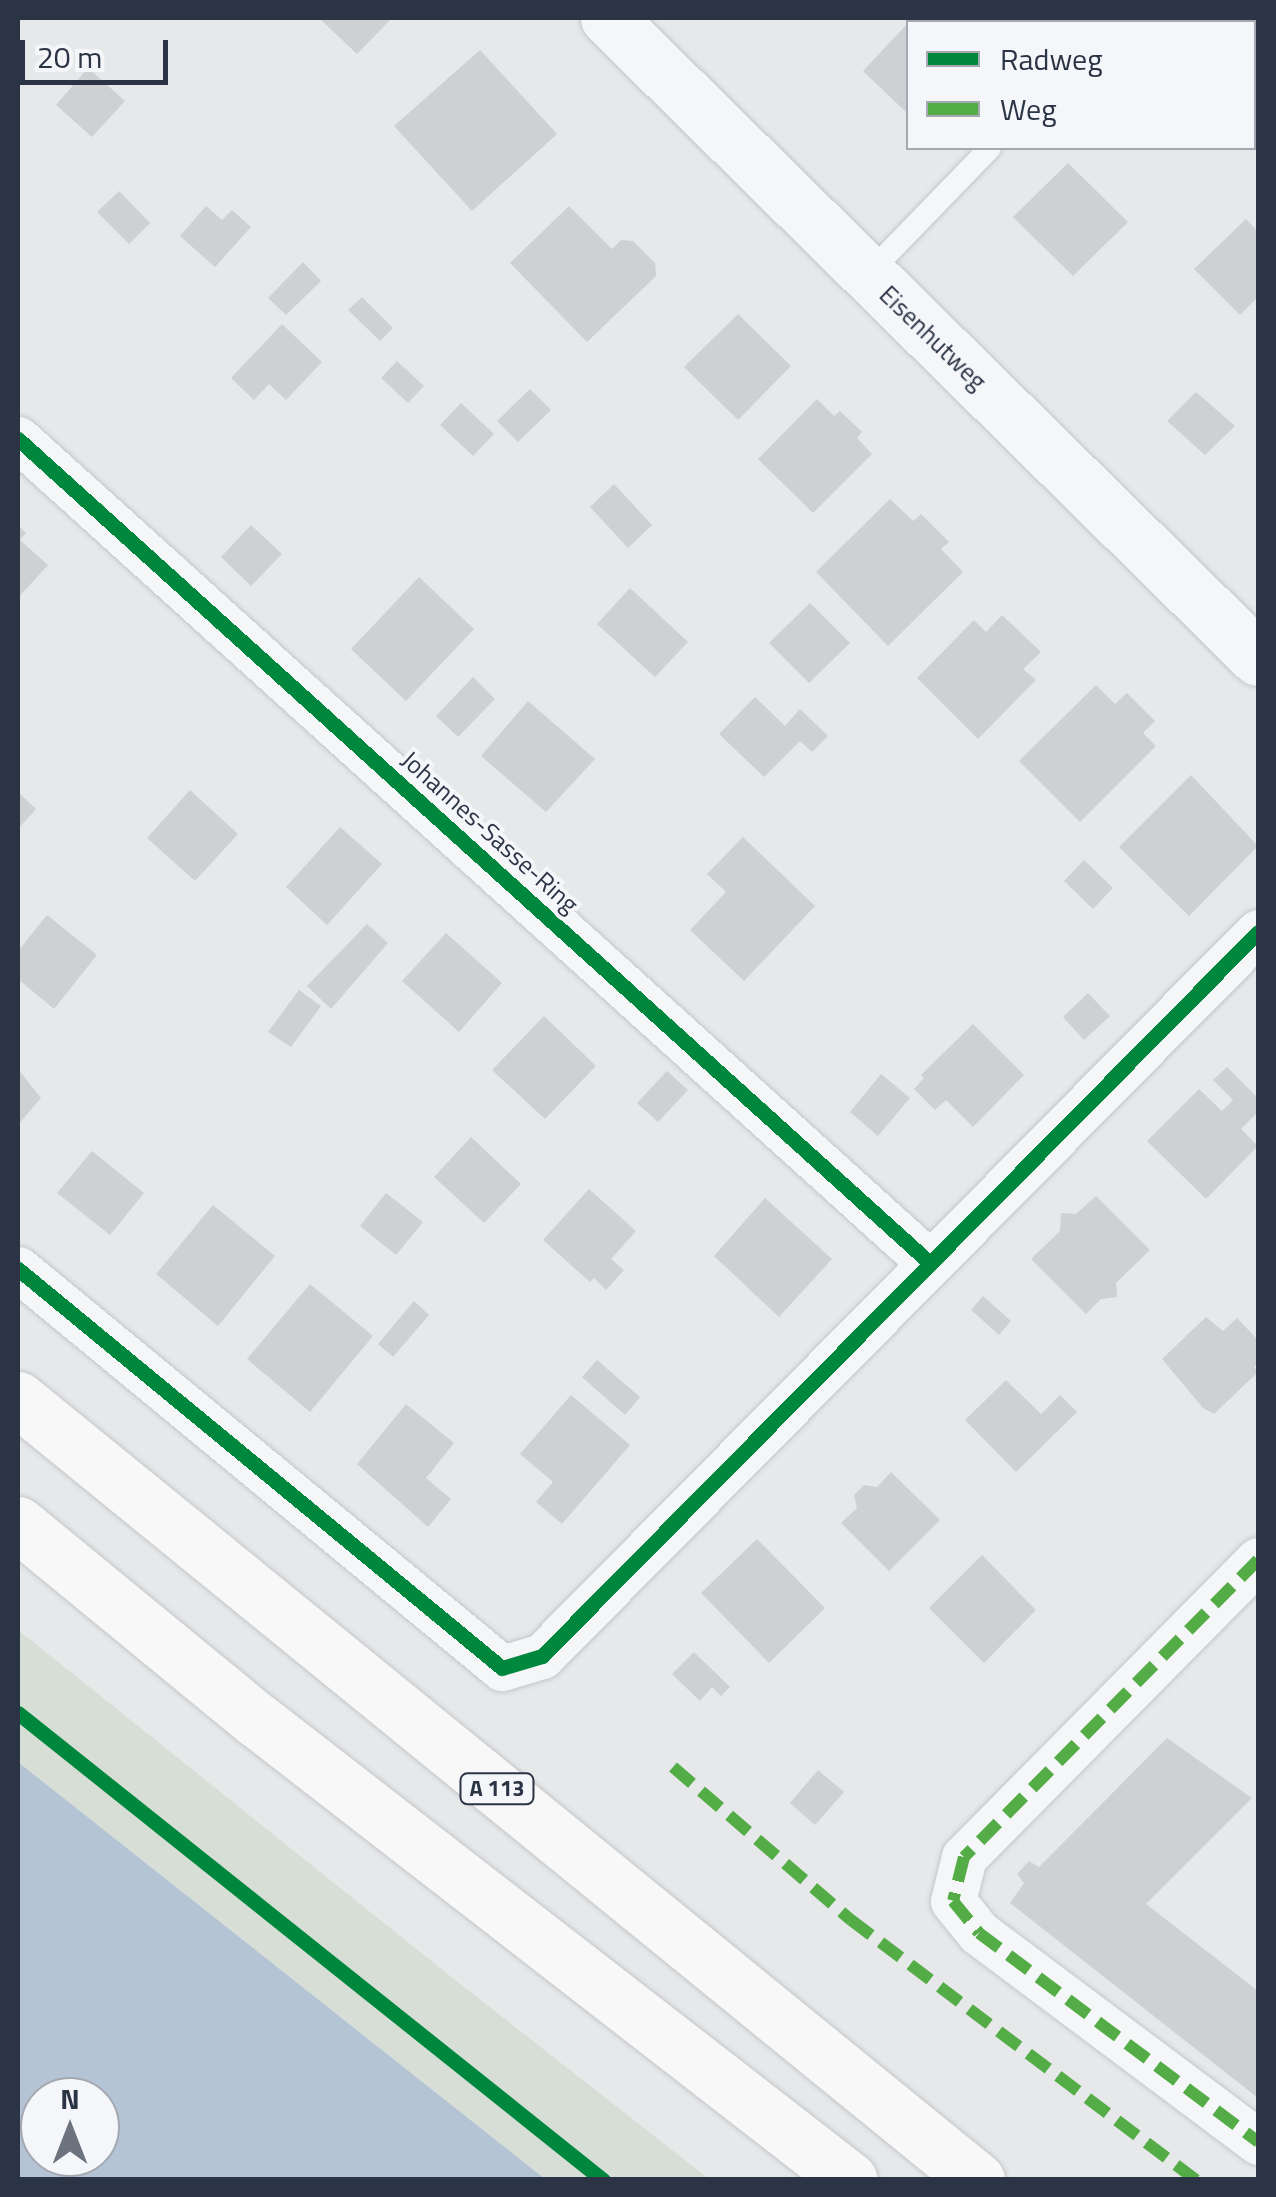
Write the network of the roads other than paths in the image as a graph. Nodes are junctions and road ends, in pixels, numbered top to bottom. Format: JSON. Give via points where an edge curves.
{"nodes":[{"id":1,"x":608,"y":18,"type":"edge"},
{"id":2,"x":988,"y":150,"type":"edge"},
{"id":3,"x":868,"y":274,"type":"junction"},
{"id":4,"x":18,"y":439,"type":"edge"},
{"id":5,"x":1258,"y":658,"type":"edge"},
{"id":6,"x":1258,"y":932,"type":"edge"},
{"id":7,"x":930,"y":1263,"type":"junction"},
{"id":8,"x":18,"y":1268,"type":"edge"},
{"id":9,"x":18,"y":1399,"type":"edge"},
{"id":10,"x":18,"y":1524,"type":"edge"},
{"id":11,"x":1258,"y":1560,"type":"edge"},
{"id":12,"x":1258,"y":2142,"type":"edge"},
{"id":13,"x":850,"y":2180,"type":"edge"},
{"id":14,"x":976,"y":2180,"type":"edge"}],
"edges":[{"from":1,"to":3,"type":"street","name":"Eisenhutweg"},
{"from":2,"to":3,"type":"lane"},
{"from":3,"to":5,"type":"street","name":"Eisenhutweg"},
{"from":4,"to":7,"type":"street","name":"Johannes-Sasse-Ring"},
{"from":6,"to":7,"type":"street"},
{"from":7,"to":8,"type":"street","via":[[542,1656],[502,1668]]},
{"from":9,"to":14,"type":"highway","number":"A 113"},
{"from":10,"to":13,"type":"highway","via":[[257,1720]]},
{"from":11,"to":12,"type":"street","via":[[964,1857],[953,1901],[978,1933]]}]}
